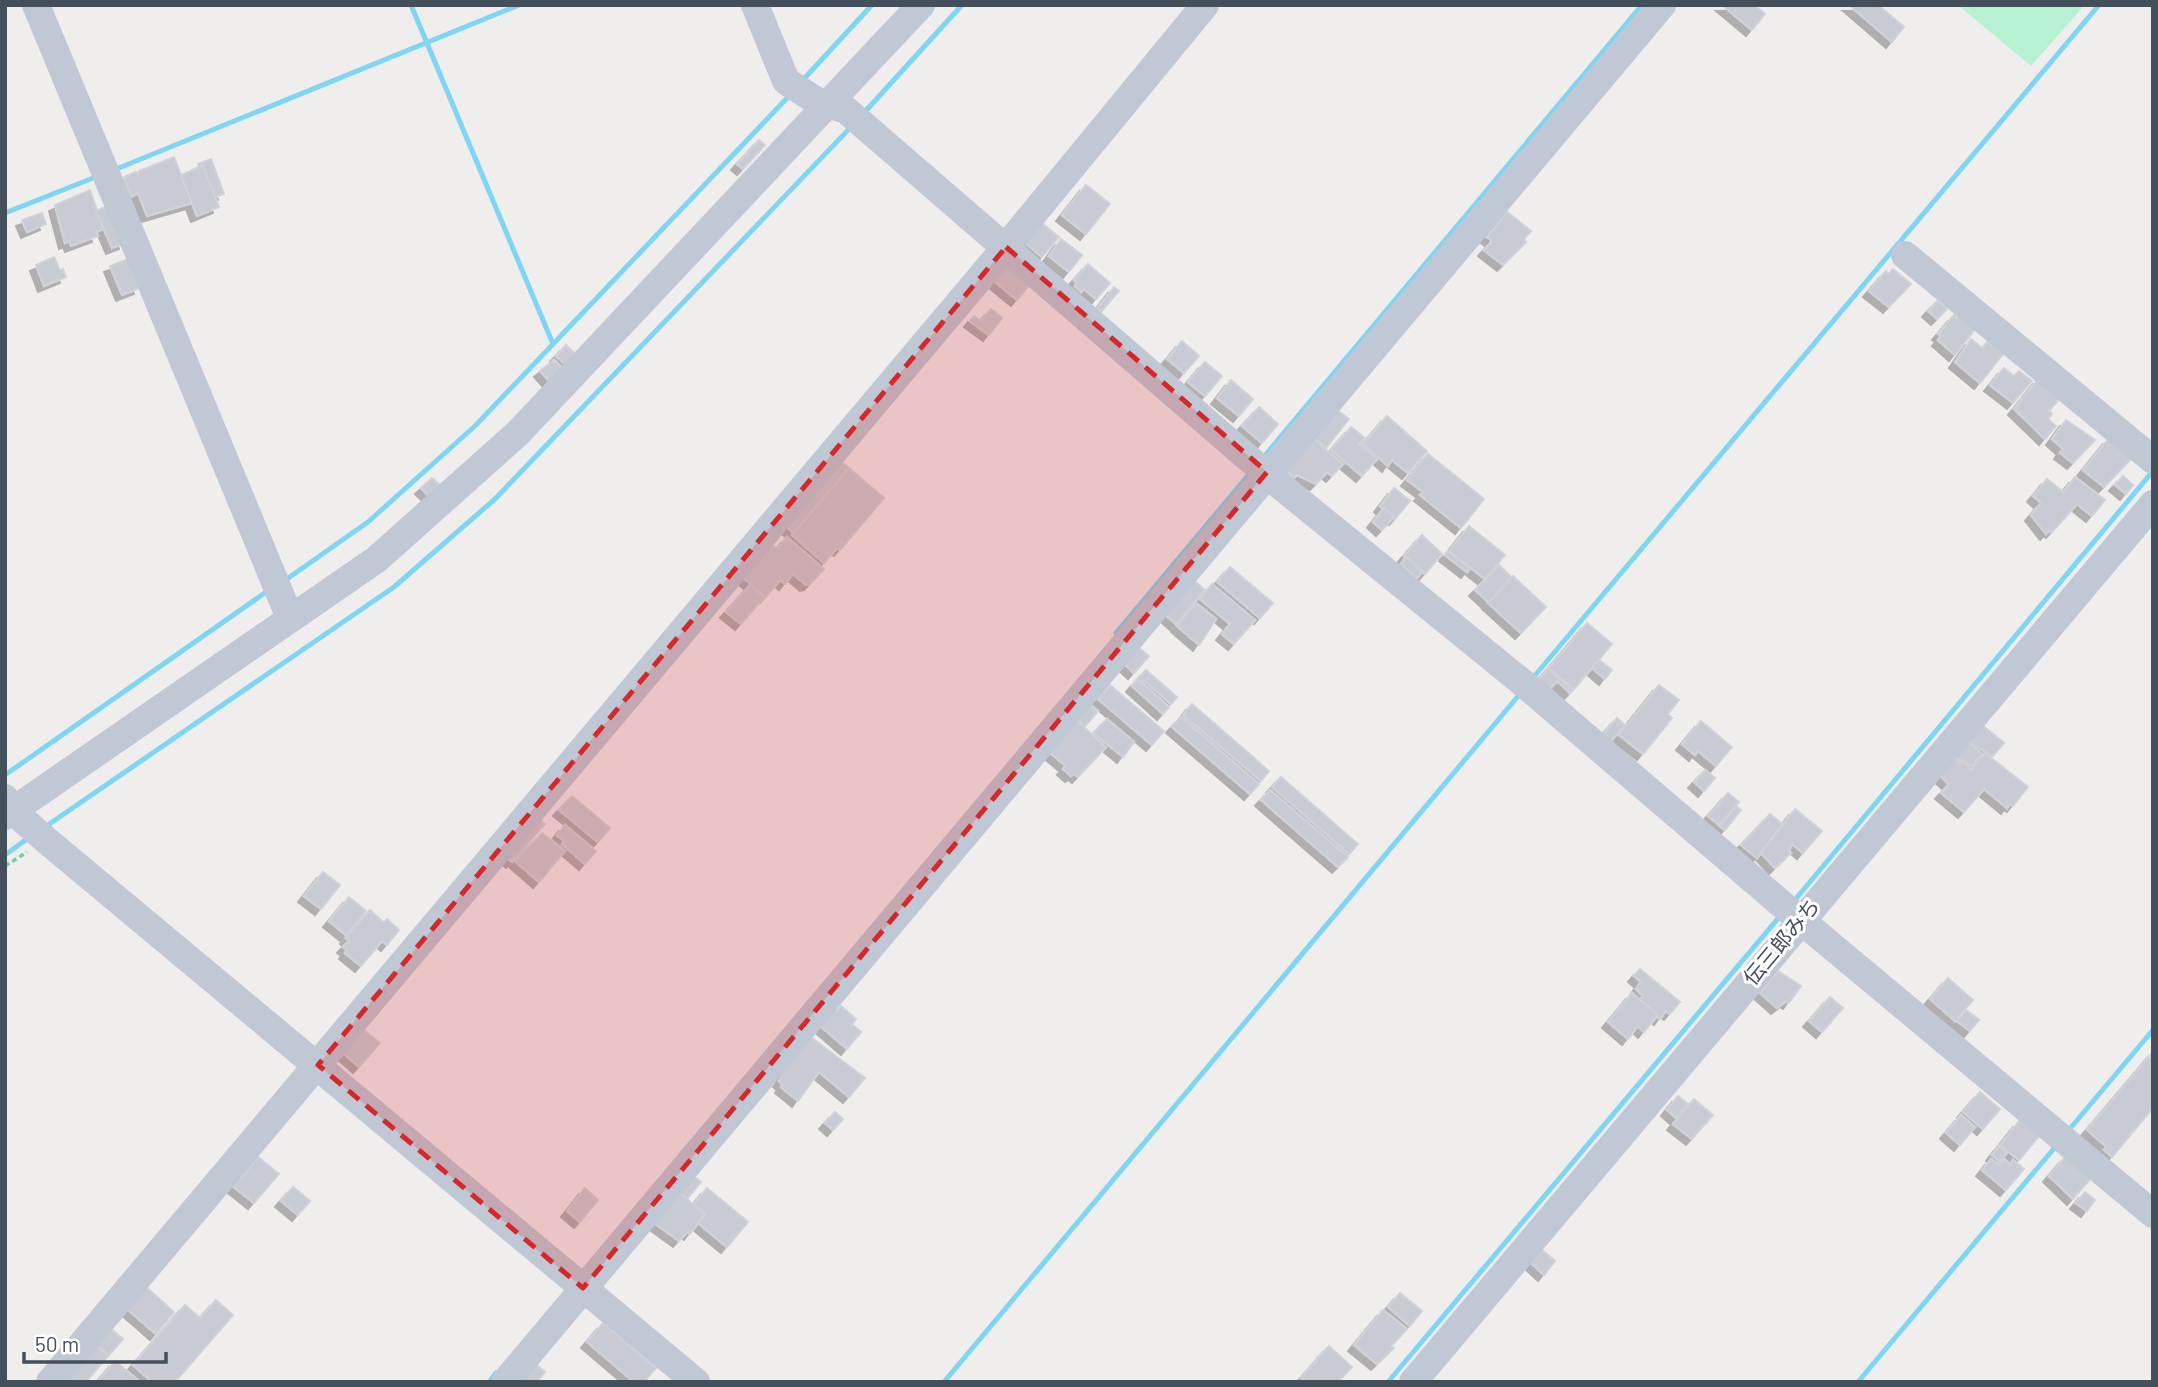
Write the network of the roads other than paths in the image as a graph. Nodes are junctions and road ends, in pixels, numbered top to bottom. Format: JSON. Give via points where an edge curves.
{"nodes":[{"id":1,"x":36,"y":5,"type":"edge"},
{"id":2,"x":755,"y":5,"type":"edge"},
{"id":3,"x":921,"y":5,"type":"edge"},
{"id":4,"x":1205,"y":5,"type":"edge"},
{"id":5,"x":1662,"y":5,"type":"edge"},
{"id":6,"x":847,"y":115,"type":"junction"},
{"id":7,"x":1006,"y":247,"type":"junction"},
{"id":8,"x":1905,"y":255,"type":"dead end"},
{"id":9,"x":2153,"y":460,"type":"edge"},
{"id":10,"x":1262,"y":466,"type":"junction"},
{"id":11,"x":2153,"y":504,"type":"edge"},
{"id":12,"x":281,"y":598,"type":"junction"},
{"id":13,"x":19,"y":818,"type":"edge"},
{"id":14,"x":1792,"y":913,"type":"junction"},
{"id":15,"x":313,"y":1061,"type":"junction"},
{"id":16,"x":2153,"y":1214,"type":"edge"},
{"id":17,"x":576,"y":1283,"type":"junction"},
{"id":18,"x":50,"y":1382,"type":"edge"},
{"id":19,"x":505,"y":1382,"type":"edge"},
{"id":20,"x":696,"y":1382,"type":"edge"},
{"id":21,"x":1413,"y":1382,"type":"edge"}],
"edges":[{"from":1,"to":12,"type":"street"},
{"from":2,"to":6,"type":"street","via":[[796,88]]},
{"from":3,"to":6,"type":"street"},
{"from":4,"to":7,"type":"street"},
{"from":5,"to":10,"type":"street"},
{"from":6,"to":7,"type":"street"},
{"from":6,"to":12,"type":"street","via":[[518,433],[377,559]]},
{"from":7,"to":10,"type":"street"},
{"from":7,"to":15,"type":"street"},
{"from":8,"to":9,"type":"street"},
{"from":10,"to":14,"type":"street"},
{"from":10,"to":17,"type":"street"},
{"from":11,"to":14,"type":"street","name":"伝三郎みち"},
{"from":12,"to":13,"type":"street"},
{"from":13,"to":15,"type":"street"},
{"from":14,"to":16,"type":"street"},
{"from":14,"to":21,"type":"street","name":"伝三郎みち"},
{"from":15,"to":17,"type":"street"},
{"from":15,"to":18,"type":"street"},
{"from":17,"to":19,"type":"street"},
{"from":17,"to":20,"type":"street"}]}
